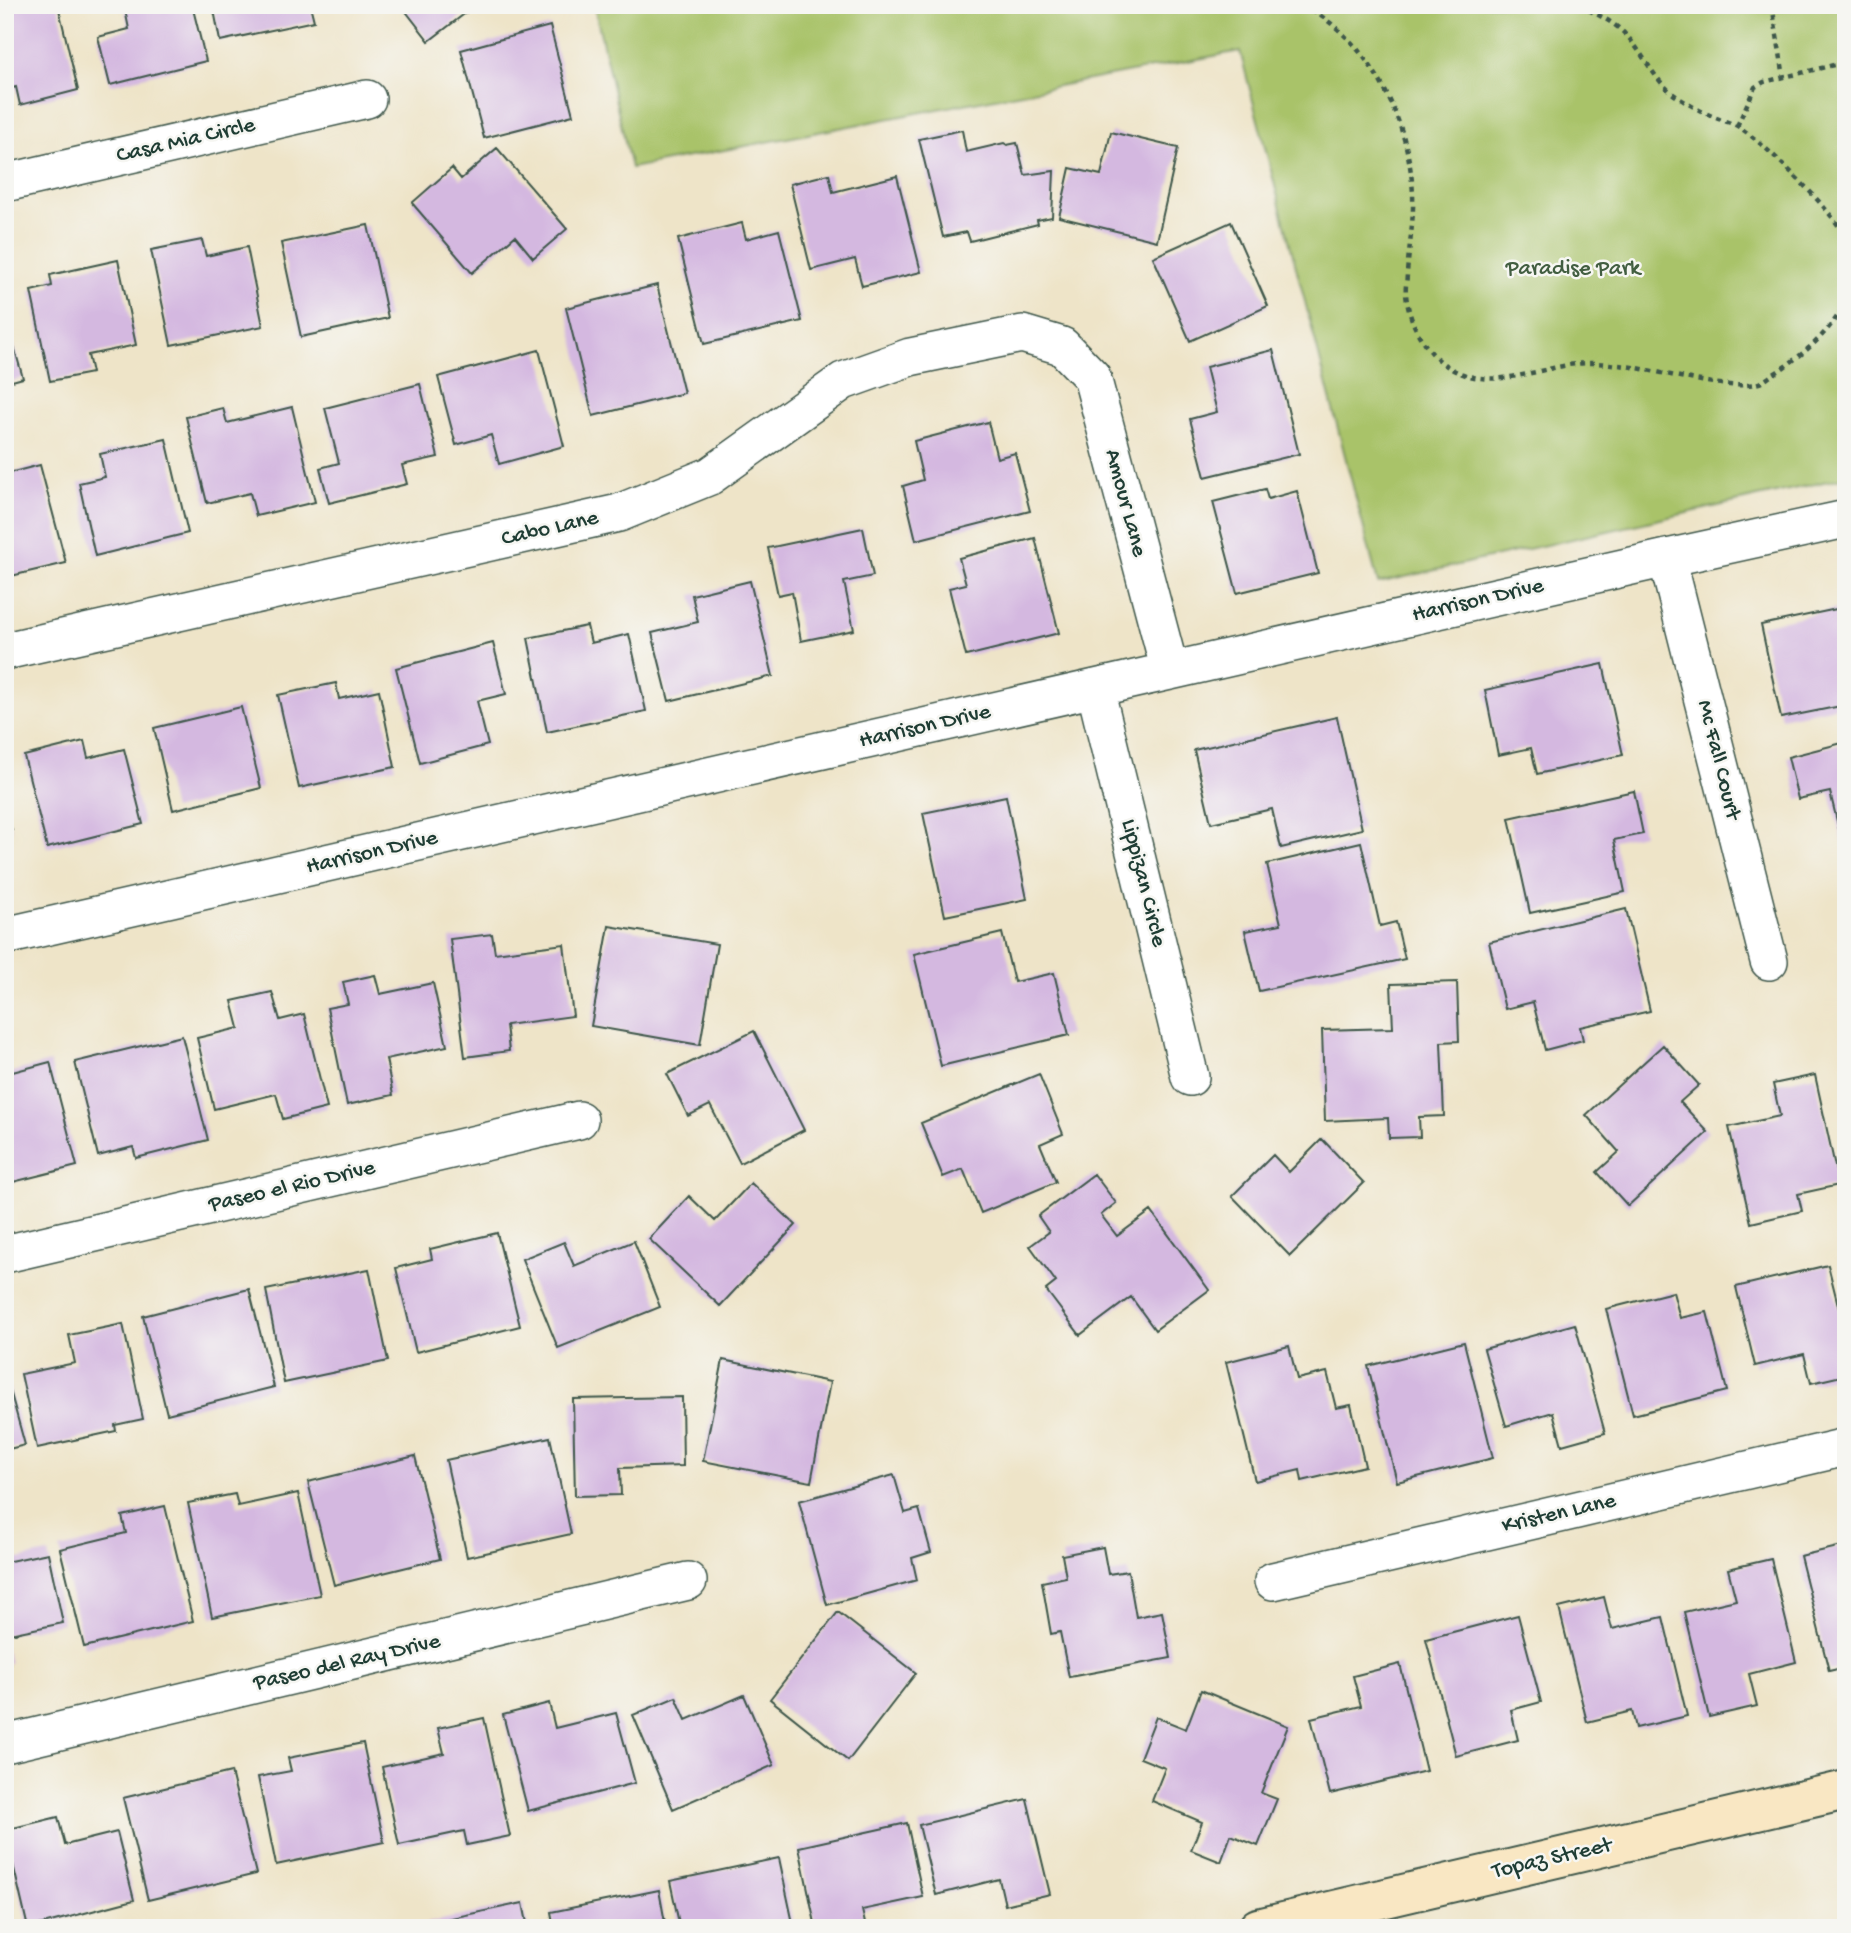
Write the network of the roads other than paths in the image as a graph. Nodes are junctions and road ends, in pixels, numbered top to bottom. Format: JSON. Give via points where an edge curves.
{"nodes":[{"id":1,"x":367,"y":99,"type":"dead end"},
{"id":2,"x":5,"y":183,"type":"edge"},
{"id":3,"x":1062,"y":346,"type":"joint"},
{"id":4,"x":1846,"y":519,"type":"edge"},
{"id":5,"x":1667,"y":558,"type":"junction"},
{"id":6,"x":5,"y":651,"type":"edge"},
{"id":7,"x":1170,"y":671,"type":"junction"},
{"id":8,"x":1095,"y":688,"type":"junction"},
{"id":9,"x":5,"y":936,"type":"edge"},
{"id":10,"x":1769,"y":961,"type":"dead end"},
{"id":11,"x":1190,"y":1077,"type":"dead end"},
{"id":12,"x":579,"y":1120,"type":"dead end"},
{"id":13,"x":5,"y":1254,"type":"edge"},
{"id":14,"x":1846,"y":1447,"type":"edge"},
{"id":15,"x":688,"y":1581,"type":"dead end"},
{"id":16,"x":1273,"y":1581,"type":"dead end"},
{"id":17,"x":5,"y":1744,"type":"edge"},
{"id":18,"x":1846,"y":1790,"type":"edge"},
{"id":19,"x":1258,"y":1928,"type":"edge"}],
"edges":[{"from":1,"to":2,"type":"street","name":"Casa Mia Circle"},
{"from":3,"to":6,"type":"street","name":"Cabo Lane","via":[[1022,334],[910,357],[844,381],[710,475],[619,513]]},
{"from":3,"to":7,"type":"street","name":"Amour Lane","via":[[1091,377]]},
{"from":4,"to":5,"type":"street","name":"Harrison Drive"},
{"from":5,"to":7,"type":"street","name":"Harrison Drive"},
{"from":5,"to":10,"type":"street","name":"Mc Fall Court"},
{"from":7,"to":8,"type":"street","name":"Harrison Drive"},
{"from":8,"to":9,"type":"street","name":"Harrison Drive"},
{"from":8,"to":11,"type":"street","name":"Lippizan Circle"},
{"from":12,"to":13,"type":"street","name":"Paseo el Rio Drive"},
{"from":14,"to":16,"type":"street","name":"Kristen Lane"},
{"from":15,"to":17,"type":"street","name":"Paseo del Ray Drive"},
{"from":18,"to":19,"type":"street","name":"Topaz Street"}]}
